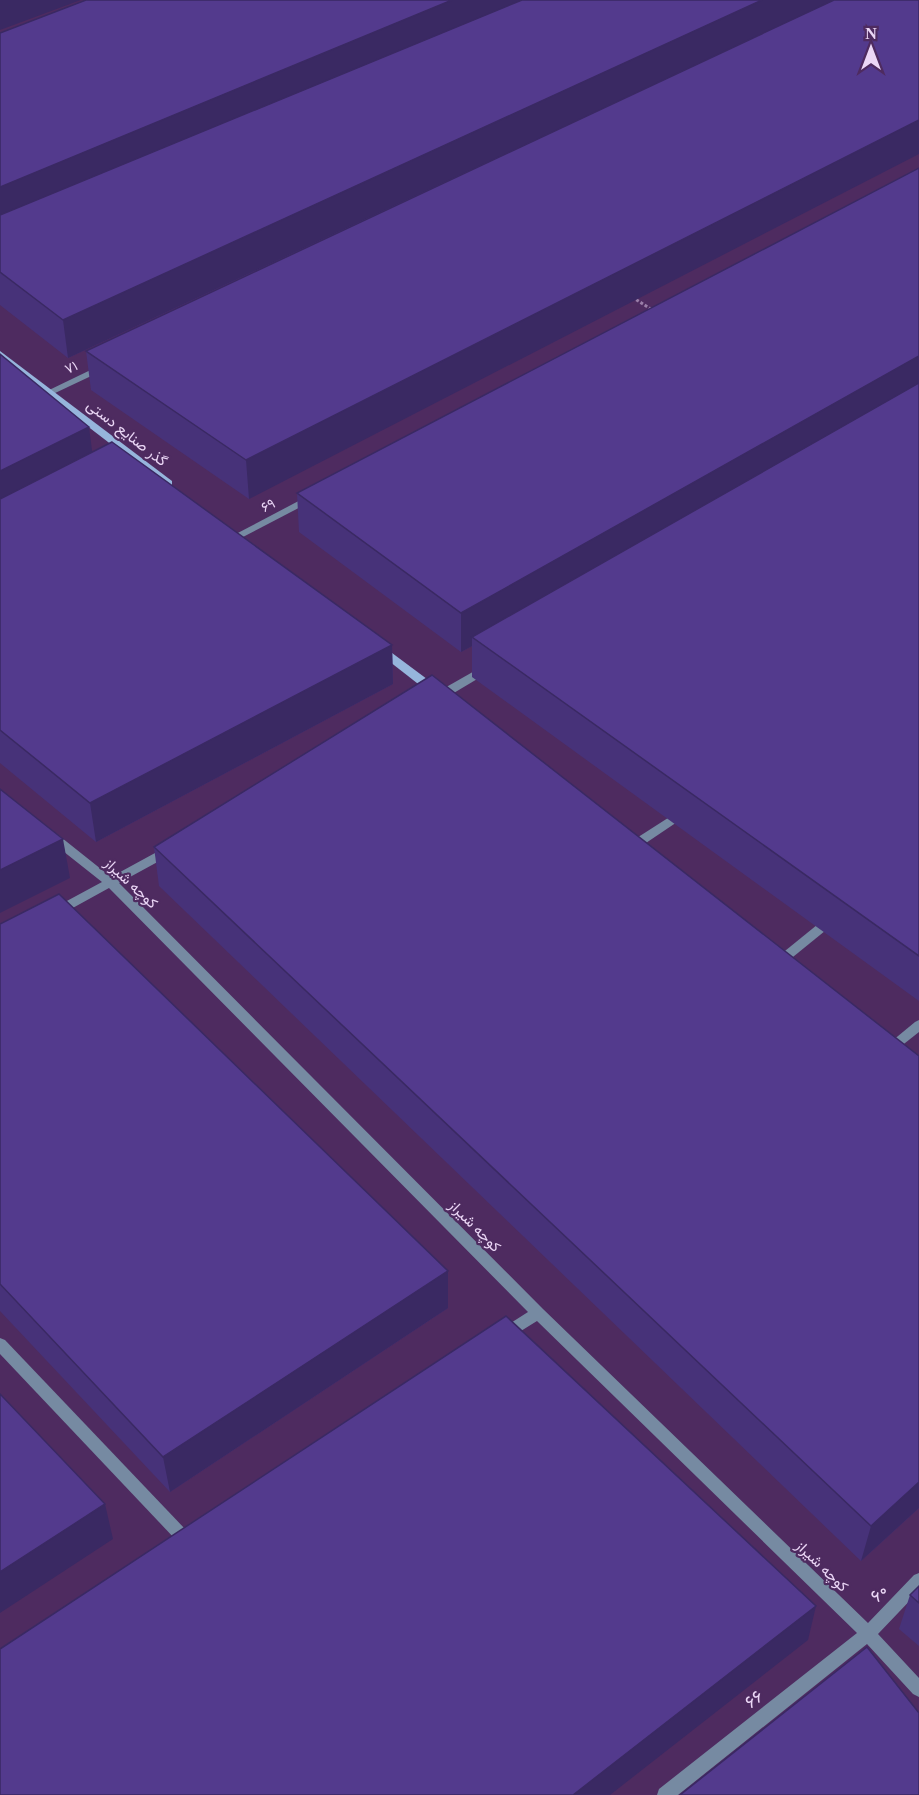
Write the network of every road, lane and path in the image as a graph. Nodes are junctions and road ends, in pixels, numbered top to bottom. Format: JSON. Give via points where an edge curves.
{"nodes":[{"id":1,"x":622,"y":291,"type":"edge"},
{"id":2,"x":662,"y":316,"type":"edge"},
{"id":3,"x":0,"y":354,"type":"edge"},
{"id":4,"x":115,"y":362,"type":"edge"},
{"id":5,"x":50,"y":392,"type":"junction"},
{"id":6,"x":322,"y":492,"type":"edge"},
{"id":7,"x":182,"y":494,"type":"edge"},
{"id":8,"x":237,"y":536,"type":"edge"},
{"id":9,"x":366,"y":637,"type":"edge"},
{"id":10,"x":492,"y":665,"type":"edge"},
{"id":11,"x":440,"y":699,"type":"joint"},
{"id":12,"x":693,"y":806,"type":"edge"},
{"id":13,"x":37,"y":825,"type":"edge"},
{"id":14,"x":183,"y":842,"type":"edge"},
{"id":15,"x":636,"y":844,"type":"edge"},
{"id":16,"x":111,"y":883,"type":"junction"},
{"id":17,"x":838,"y":915,"type":"edge"},
{"id":18,"x":40,"y":921,"type":"edge"},
{"id":19,"x":784,"y":958,"type":"edge"},
{"id":20,"x":919,"y":1025,"type":"edge"},
{"id":21,"x":895,"y":1044,"type":"edge"},
{"id":22,"x":538,"y":1313,"type":"junction"},
{"id":23,"x":0,"y":1344,"type":"edge"},
{"id":24,"x":488,"y":1344,"type":"edge"},
{"id":25,"x":182,"y":1536,"type":"edge"},
{"id":26,"x":919,"y":1580,"type":"edge"},
{"id":27,"x":868,"y":1634,"type":"junction"},
{"id":28,"x":919,"y":1689,"type":"edge"},
{"id":29,"x":665,"y":1795,"type":"edge"}],
"edges":[{"from":1,"to":2,"type":"path"},
{"from":3,"to":5,"type":"main road","name":"گذر صنایع دستی"},
{"from":4,"to":5,"type":"street","name":"۷۱"},
{"from":5,"to":7,"type":"main road","name":"گذر صنایع دستی","via":[[131,462]]},
{"from":6,"to":8,"type":"street","name":"۶۹"},
{"from":9,"to":11,"type":"main road"},
{"from":10,"to":11,"type":"street"},
{"from":12,"to":15,"type":"street"},
{"from":13,"to":16,"type":"street","name":"کوچه شیراز"},
{"from":14,"to":16,"type":"street"},
{"from":16,"to":18,"type":"street"},
{"from":16,"to":22,"type":"street","name":"کوچه شیراز"},
{"from":17,"to":19,"type":"street"},
{"from":20,"to":21,"type":"street"},
{"from":22,"to":24,"type":"street"},
{"from":22,"to":27,"type":"street","name":"کوچه شیراز"},
{"from":23,"to":25,"type":"street"},
{"from":26,"to":27,"type":"street","name":"۶۰"},
{"from":27,"to":28,"type":"street","name":"کوچه شیراز"},
{"from":27,"to":29,"type":"street","name":"۶۶"}]}
